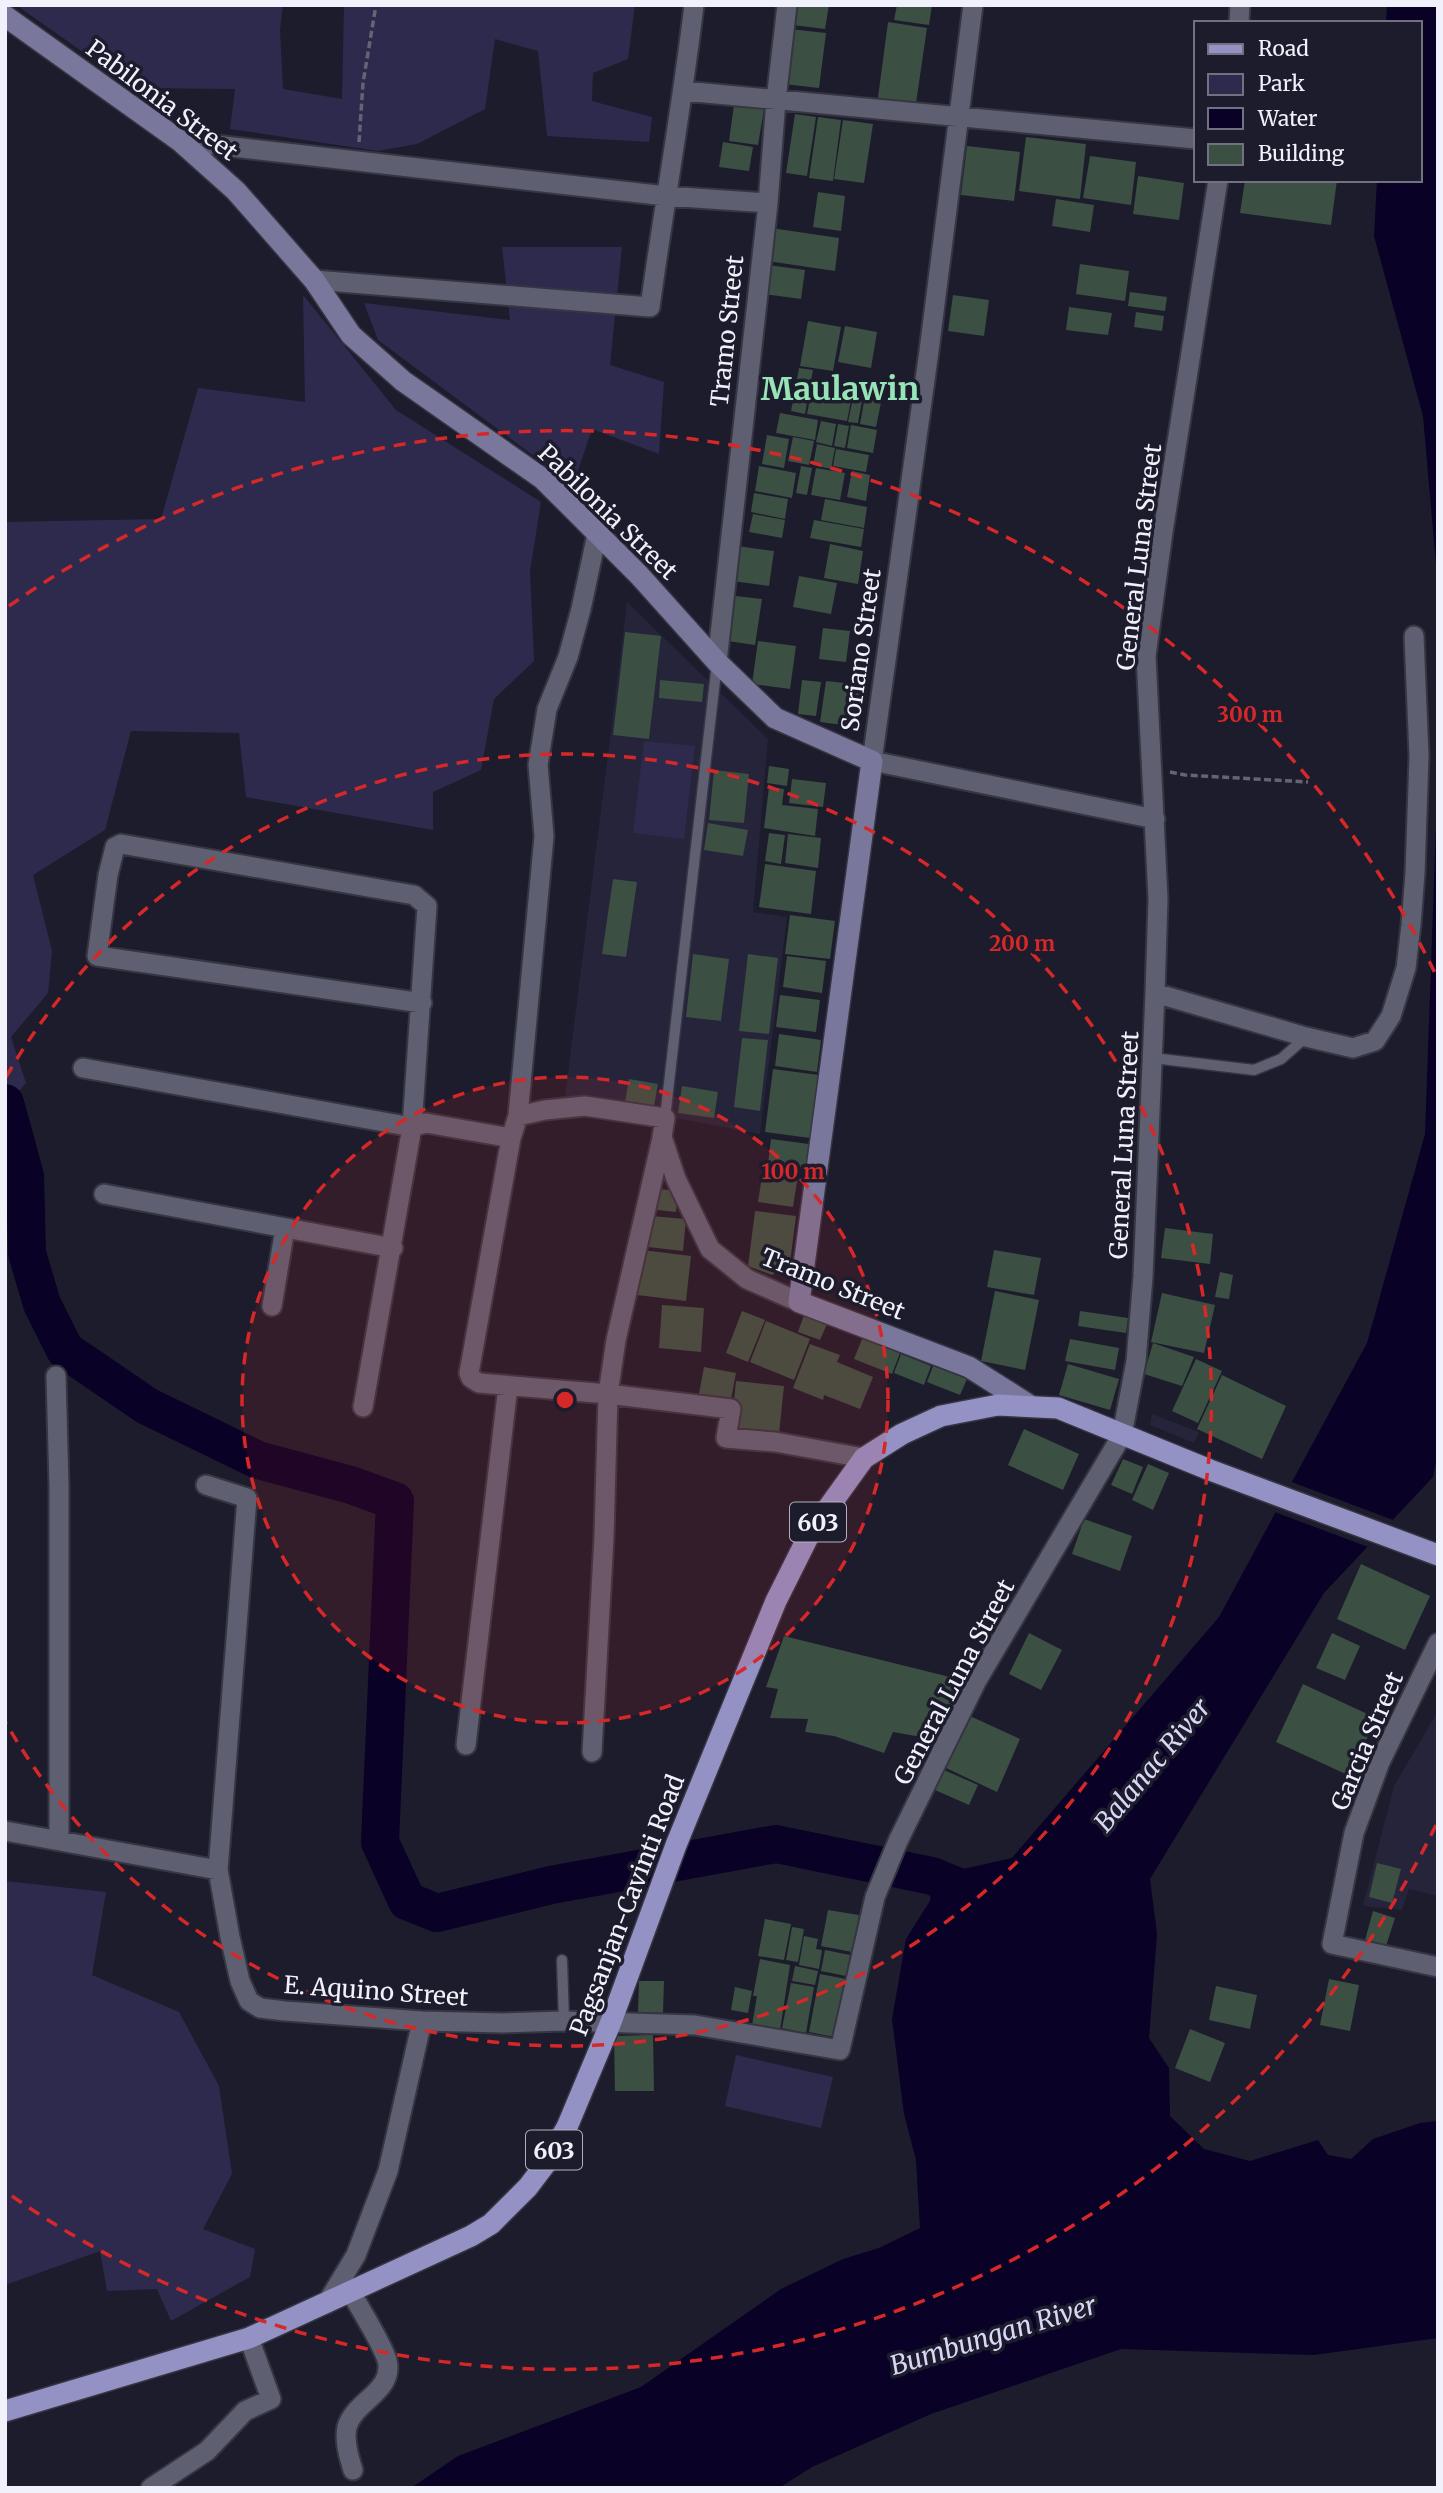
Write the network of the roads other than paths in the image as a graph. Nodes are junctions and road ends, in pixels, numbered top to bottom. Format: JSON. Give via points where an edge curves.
{"nodes":[{"id":1,"x":694,"y":5,"type":"edge"},
{"id":2,"x":787,"y":5,"type":"edge"},
{"id":3,"x":973,"y":5,"type":"edge"},
{"id":4,"x":5,"y":16,"type":"edge"},
{"id":5,"x":684,"y":91,"type":"junction"},
{"id":6,"x":776,"y":100,"type":"junction"},
{"id":7,"x":959,"y":116,"type":"junction"},
{"id":8,"x":1194,"y":139,"type":"edge"},
{"id":9,"x":180,"y":141,"type":"junction"},
{"id":10,"x":1218,"y":182,"type":"edge"},
{"id":11,"x":666,"y":196,"type":"junction"},
{"id":12,"x":768,"y":203,"type":"junction"},
{"id":13,"x":314,"y":279,"type":"junction"},
{"id":14,"x":597,"y":534,"type":"junction"},
{"id":15,"x":1414,"y":636,"type":"dead end"},
{"id":16,"x":717,"y":662,"type":"junction"},
{"id":17,"x":872,"y":761,"type":"junction"},
{"id":18,"x":1155,"y":820,"type":"junction"},
{"id":19,"x":1155,"y":993,"type":"junction"},
{"id":20,"x":422,"y":1003,"type":"junction"},
{"id":21,"x":1306,"y":1037,"type":"junction"},
{"id":22,"x":1153,"y":1058,"type":"junction"},
{"id":23,"x":83,"y":1068,"type":"dead end"},
{"id":24,"x":518,"y":1116,"type":"junction"},
{"id":25,"x":665,"y":1118,"type":"junction"},
{"id":26,"x":412,"y":1127,"type":"junction"},
{"id":27,"x":662,"y":1137,"type":"junction"},
{"id":28,"x":511,"y":1138,"type":"junction"},
{"id":29,"x":104,"y":1194,"type":"dead end"},
{"id":30,"x":285,"y":1228,"type":"junction"},
{"id":31,"x":393,"y":1248,"type":"junction"},
{"id":32,"x":799,"y":1302,"type":"junction"},
{"id":33,"x":272,"y":1306,"type":"dead end"},
{"id":34,"x":56,"y":1376,"type":"dead end"},
{"id":35,"x":509,"y":1386,"type":"junction"},
{"id":36,"x":608,"y":1394,"type":"junction"},
{"id":37,"x":1029,"y":1405,"type":"junction"},
{"id":38,"x":363,"y":1407,"type":"dead end"},
{"id":39,"x":1122,"y":1435,"type":"junction"},
{"id":40,"x":864,"y":1458,"type":"junction"},
{"id":41,"x":206,"y":1485,"type":"dead end"},
{"id":42,"x":1438,"y":1555,"type":"edge"},
{"id":43,"x":1436,"y":1651,"type":"edge"},
{"id":44,"x":466,"y":1745,"type":"dead end"},
{"id":45,"x":592,"y":1752,"type":"dead end"},
{"id":46,"x":5,"y":1831,"type":"edge"},
{"id":47,"x":59,"y":1839,"type":"junction"},
{"id":48,"x":218,"y":1870,"type":"junction"},
{"id":49,"x":562,"y":1960,"type":"dead end"},
{"id":50,"x":1438,"y":1966,"type":"edge"},
{"id":51,"x":422,"y":2021,"type":"junction"},
{"id":52,"x":564,"y":2021,"type":"junction"},
{"id":53,"x":611,"y":2022,"type":"junction"},
{"id":54,"x":840,"y":2050,"type":"joint"},
{"id":55,"x":351,"y":2292,"type":"junction"},
{"id":56,"x":327,"y":2303,"type":"junction"},
{"id":57,"x":249,"y":2338,"type":"junction"},
{"id":58,"x":5,"y":2411,"type":"edge"},
{"id":59,"x":353,"y":2470,"type":"dead end"},
{"id":60,"x":151,"y":2488,"type":"edge"}],
"edges":[{"from":1,"to":5,"type":"street"},
{"from":2,"to":6,"type":"street","name":"Tramo Street"},
{"from":3,"to":7,"type":"street","name":"Soriano Street"},
{"from":4,"to":9,"type":"street","name":"Pabilonia Street"},
{"from":5,"to":6,"type":"street"},
{"from":5,"to":11,"type":"street"},
{"from":6,"to":7,"type":"street"},
{"from":6,"to":12,"type":"street","name":"Tramo Street"},
{"from":7,"to":8,"type":"street"},
{"from":7,"to":17,"type":"street","name":"Soriano Street"},
{"from":9,"to":11,"type":"street"},
{"from":9,"to":13,"type":"street","name":"Pabilonia Street","via":[[236,191]]},
{"from":10,"to":18,"type":"street","name":"General Luna Street","via":[[1146,656]]},
{"from":11,"to":12,"type":"street"},
{"from":11,"to":13,"type":"street","via":[[650,307]]},
{"from":12,"to":16,"type":"street","name":"Tramo Street"},
{"from":13,"to":14,"type":"street","name":"Pabilonia Street","via":[[351,335],[403,381],[543,479]]},
{"from":14,"to":16,"type":"street","name":"Pabilonia Street"},
{"from":14,"to":24,"type":"street","via":[[568,657],[547,709],[538,765],[544,836]]},
{"from":15,"to":21,"type":"street","via":[[1419,756],[1406,968],[1391,1016],[1375,1041],[1353,1048]]},
{"from":16,"to":17,"type":"street","name":"Pabilonia Street","via":[[775,718]]},
{"from":16,"to":25,"type":"lane"},
{"from":17,"to":18,"type":"street","name":"Pabilonia Street"},
{"from":17,"to":32,"type":"street","name":"Soriano Street"},
{"from":18,"to":19,"type":"street","name":"General Luna Street"},
{"from":19,"to":21,"type":"street"},
{"from":19,"to":22,"type":"street","name":"General Luna Street"},
{"from":20,"to":20,"type":"street","via":[[427,906],[414,895],[121,844],[115,847],[97,957]]},
{"from":20,"to":26,"type":"street"},
{"from":21,"to":22,"type":"lane","via":[[1281,1059],[1254,1070]]},
{"from":22,"to":39,"type":"street","name":"General Luna Street","via":[[1136,1361]]},
{"from":23,"to":26,"type":"street"},
{"from":24,"to":25,"type":"street","via":[[585,1106]]},
{"from":24,"to":28,"type":"street"},
{"from":25,"to":27,"type":"street","name":"Tramo Street"},
{"from":26,"to":28,"type":"street","via":[[426,1123]]},
{"from":26,"to":31,"type":"street"},
{"from":27,"to":32,"type":"street","name":"Tramo Street","via":[[676,1179],[710,1249],[747,1279]]},
{"from":27,"to":36,"type":"street"},
{"from":28,"to":35,"type":"street","via":[[469,1373],[479,1383]]},
{"from":29,"to":30,"type":"street"},
{"from":30,"to":31,"type":"street"},
{"from":30,"to":33,"type":"street"},
{"from":31,"to":38,"type":"street"},
{"from":32,"to":37,"type":"street","name":"Tramo Street","via":[[968,1367]]},
{"from":34,"to":47,"type":"street"},
{"from":35,"to":36,"type":"street"},
{"from":35,"to":44,"type":"street"},
{"from":36,"to":40,"type":"street","via":[[731,1409],[726,1438]]},
{"from":36,"to":45,"type":"street"},
{"from":37,"to":39,"type":"main road","name":"Pagsanjan-Cavinti Road","number":"603","via":[[1058,1408]]},
{"from":37,"to":40,"type":"main road","name":"Pagsanjan-Cavinti Road","number":"603","via":[[998,1405],[940,1416]]},
{"from":39,"to":42,"type":"main road","name":"Pagsanjan-Cavinti Road","number":"603"},
{"from":39,"to":54,"type":"street","name":"General Luna Street","via":[[976,1682],[898,1841],[875,1897]]},
{"from":40,"to":53,"type":"main road","name":"Pagsanjan-Cavinti Road","number":"603","via":[[810,1533],[776,1601],[676,1845]]},
{"from":41,"to":48,"type":"street","name":"E. Aquino Street","via":[[247,1498]]},
{"from":43,"to":50,"type":"street","name":"Garcia Street","via":[[1380,1762],[1354,1833],[1332,1944]]},
{"from":46,"to":47,"type":"street"},
{"from":47,"to":48,"type":"street"},
{"from":48,"to":51,"type":"street","name":"E. Aquino Street","via":[[240,1981],[249,2001],[260,2008]]},
{"from":49,"to":52,"type":"lane"},
{"from":51,"to":52,"type":"street","name":"E. Aquino Street"},
{"from":51,"to":56,"type":"street","via":[[388,2171],[356,2255]]},
{"from":52,"to":53,"type":"street","name":"E. Aquino Street"},
{"from":53,"to":54,"type":"street","name":"E. Aquino Street","via":[[695,2025]]},
{"from":53,"to":55,"type":"main road","name":"Pagsanjan-Cavinti Road","number":"603","via":[[567,2127],[547,2162],[511,2206],[471,2236]]},
{"from":55,"to":56,"type":"main road","name":"Pagsanjan-Cavinti Road","number":"603"},
{"from":55,"to":59,"type":"street","via":[[387,2360],[388,2375],[347,2428]]},
{"from":56,"to":57,"type":"main road","name":"Pagsanjan-Cavinti Road","number":"603"},
{"from":57,"to":58,"type":"main road","name":"Pagsanjan-Cavinti Road","number":"603"},
{"from":57,"to":60,"type":"street","via":[[271,2399],[245,2411],[207,2451]]}]}
